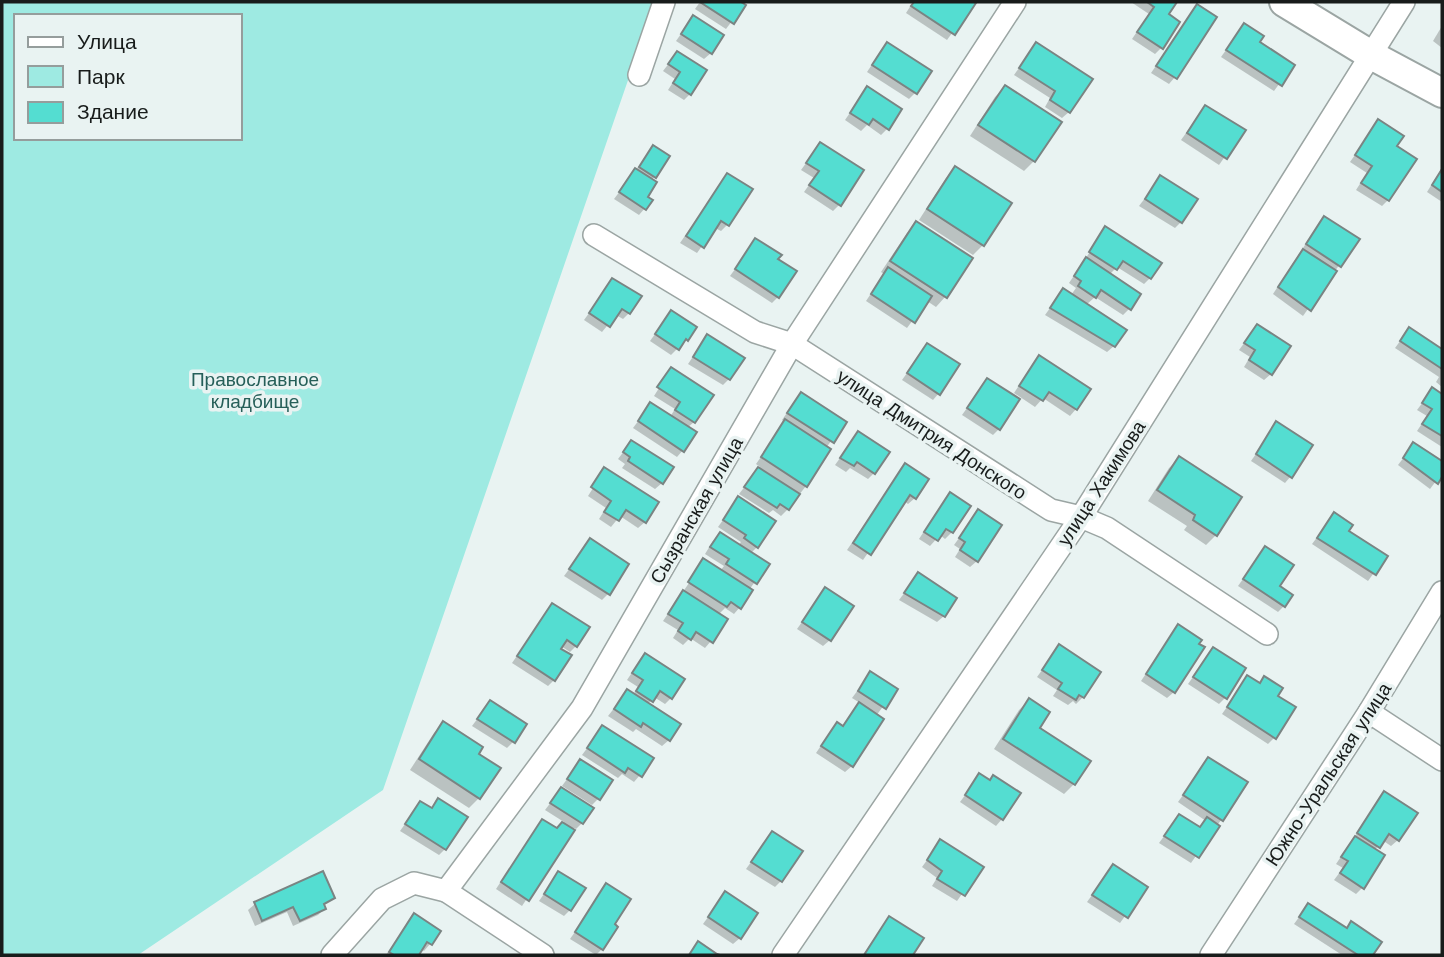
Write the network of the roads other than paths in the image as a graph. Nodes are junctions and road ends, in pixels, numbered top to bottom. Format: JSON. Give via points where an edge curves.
{"nodes":[{"id":1,"x":664,"y":2,"type":"edge"},
{"id":2,"x":1015,"y":2,"type":"edge"},
{"id":3,"x":1284,"y":2,"type":"edge"},
{"id":4,"x":1404,"y":2,"type":"edge"},
{"id":5,"x":1371,"y":55,"type":"junction"},
{"id":6,"x":639,"y":75,"type":"dead end"},
{"id":7,"x":1442,"y":93,"type":"edge"},
{"id":8,"x":594,"y":235,"type":"dead end"},
{"id":9,"x":792,"y":344,"type":"junction"},
{"id":10,"x":1081,"y":517,"type":"junction"},
{"id":11,"x":1442,"y":592,"type":"edge"},
{"id":12,"x":1267,"y":634,"type":"dead end"},
{"id":13,"x":1369,"y":712,"type":"junction"},
{"id":14,"x":1442,"y":760,"type":"edge"},
{"id":15,"x":446,"y":891,"type":"junction"},
{"id":16,"x":332,"y":955,"type":"edge"},
{"id":17,"x":543,"y":955,"type":"edge"},
{"id":18,"x":783,"y":955,"type":"edge"},
{"id":19,"x":1211,"y":955,"type":"edge"}],
"edges":[{"from":1,"to":6,"type":"street"},
{"from":2,"to":9,"type":"street","name":"Сызранская улица"},
{"from":3,"to":5,"type":"street"},
{"from":4,"to":5,"type":"street","name":"улица Хакимова"},
{"from":5,"to":7,"type":"street"},
{"from":5,"to":10,"type":"street","name":"улица Хакимова"},
{"from":8,"to":9,"type":"street","name":"улица Дмитрия Донского","via":[[755,332]]},
{"from":9,"to":10,"type":"street","name":"улица Дмитрия Донского","via":[[1051,510]]},
{"from":9,"to":15,"type":"street","name":"Сызранская улица","via":[[582,708]]},
{"from":10,"to":12,"type":"street","name":"улица Дмитрия Донского","via":[[1107,528]]},
{"from":10,"to":18,"type":"street","name":"улица Хакимова"},
{"from":11,"to":13,"type":"street","name":"Южно-Уральская улица"},
{"from":13,"to":14,"type":"street"},
{"from":13,"to":19,"type":"street","name":"Южно-Уральская улица"},
{"from":15,"to":16,"type":"street","via":[[414,883],[382,899]]},
{"from":15,"to":17,"type":"street"}]}
